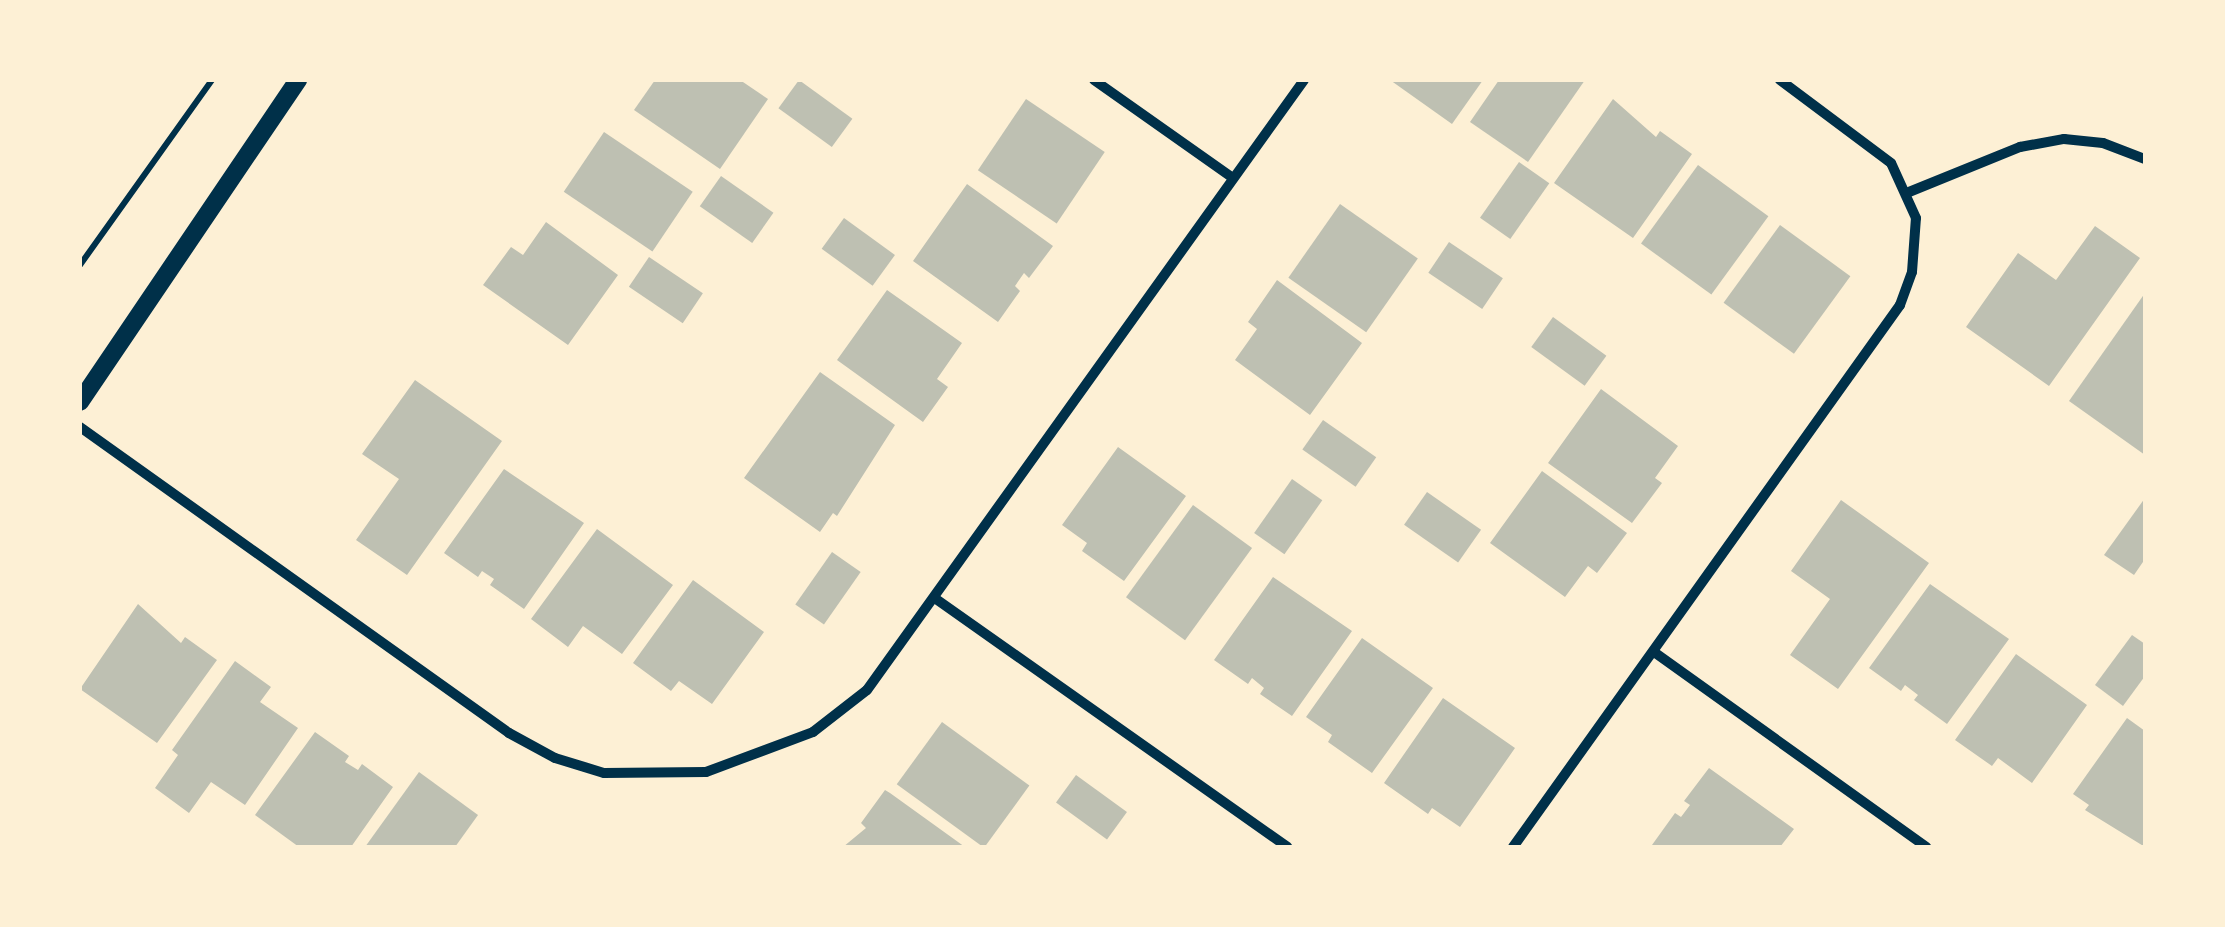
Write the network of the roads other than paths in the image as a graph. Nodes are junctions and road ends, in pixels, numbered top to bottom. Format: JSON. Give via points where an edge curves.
{"nodes":[{"id":1,"x":298,"y":80,"type":"edge"},
{"id":2,"x":1094,"y":80,"type":"edge"},
{"id":3,"x":1304,"y":80,"type":"edge"},
{"id":4,"x":1780,"y":80,"type":"edge"},
{"id":5,"x":2145,"y":159,"type":"edge"},
{"id":6,"x":1233,"y":178,"type":"junction"},
{"id":7,"x":1909,"y":192,"type":"junction"},
{"id":8,"x":80,"y":402,"type":"edge"},
{"id":9,"x":80,"y":428,"type":"edge"},
{"id":10,"x":936,"y":599,"type":"junction"},
{"id":11,"x":1654,"y":652,"type":"junction"},
{"id":12,"x":1286,"y":847,"type":"edge"},
{"id":13,"x":1513,"y":847,"type":"edge"},
{"id":14,"x":1926,"y":847,"type":"edge"}],
"edges":[{"from":1,"to":8,"type":"street"},
{"from":2,"to":6,"type":"street"},
{"from":3,"to":6,"type":"street"},
{"from":4,"to":7,"type":"street","via":[[1876,151]]},
{"from":5,"to":7,"type":"street","via":[[2102,142],[2064,139],[2020,147]]},
{"from":6,"to":10,"type":"street"},
{"from":7,"to":11,"type":"street","via":[[1916,250],[1900,305]]},
{"from":9,"to":10,"type":"street","via":[[508,733],[604,774],[706,772],[813,732],[867,690]]},
{"from":10,"to":12,"type":"street"},
{"from":11,"to":13,"type":"street"},
{"from":11,"to":14,"type":"street"}]}
